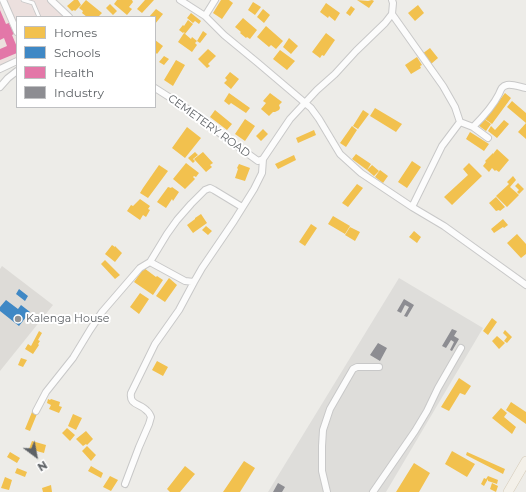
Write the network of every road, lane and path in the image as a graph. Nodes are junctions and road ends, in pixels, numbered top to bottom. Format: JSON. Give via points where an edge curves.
{"nodes":[{"id":1,"x":4,"y":0,"type":"edge"},
{"id":2,"x":23,"y":0,"type":"edge"},
{"id":3,"x":51,"y":0,"type":"edge"},
{"id":4,"x":180,"y":0,"type":"edge"},
{"id":5,"x":215,"y":0,"type":"edge"},
{"id":6,"x":392,"y":0,"type":"edge"},
{"id":7,"x":392,"y":14,"type":"junction"},
{"id":8,"x":38,"y":16,"type":"edge"},
{"id":9,"x":68,"y":16,"type":"edge"},
{"id":10,"x":205,"y":16,"type":"junction"},
{"id":11,"x":16,"y":30,"type":"edge"},
{"id":12,"x":16,"y":61,"type":"edge"},
{"id":13,"x":0,"y":69,"type":"edge"},
{"id":14,"x":16,"y":72,"type":"edge"},
{"id":15,"x":0,"y":87,"type":"edge"},
{"id":16,"x":526,"y":88,"type":"edge"},
{"id":17,"x":156,"y":89,"type":"edge"},
{"id":18,"x":305,"y":103,"type":"junction"},
{"id":19,"x":460,"y":122,"type":"junction"},
{"id":20,"x":473,"y":126,"type":"junction"},
{"id":21,"x":488,"y":138,"type":"dead end"},
{"id":22,"x":263,"y":159,"type":"junction"},
{"id":23,"x":242,"y":207,"type":"junction"},
{"id":24,"x":412,"y":207,"type":"junction"},
{"id":25,"x":150,"y":262,"type":"junction"},
{"id":26,"x":194,"y":282,"type":"junction"},
{"id":27,"x":526,"y":285,"type":"edge"},
{"id":28,"x":461,"y":348,"type":"dead end"},
{"id":29,"x":379,"y":367,"type":"dead end"},
{"id":30,"x":36,"y":411,"type":"dead end"},
{"id":31,"x":526,"y":461,"type":"edge"},
{"id":32,"x":125,"y":484,"type":"dead end"},
{"id":33,"x":327,"y":492,"type":"edge"},
{"id":34,"x":373,"y":492,"type":"edge"},
{"id":35,"x":508,"y":492,"type":"edge"}],
"edges":[{"from":1,"to":11,"type":"street"},
{"from":2,"to":8,"type":"lane","via":[[32,3]]},
{"from":3,"to":9,"type":"street"},
{"from":4,"to":10,"type":"street"},
{"from":5,"to":10,"type":"street"},
{"from":6,"to":7,"type":"street"},
{"from":7,"to":18,"type":"street"},
{"from":7,"to":19,"type":"street","via":[[443,86]]},
{"from":10,"to":18,"type":"street"},
{"from":12,"to":13,"type":"street"},
{"from":14,"to":15,"type":"street"},
{"from":16,"to":20,"type":"street","via":[[506,85],[501,88],[489,110]]},
{"from":17,"to":22,"type":"street","name":"CEMETERY ROAD","via":[[194,113],[258,161]]},
{"from":18,"to":22,"type":"street","via":[[290,119]]},
{"from":18,"to":24,"type":"street","via":[[312,108],[340,154],[361,173]]},
{"from":19,"to":20,"type":"street"},
{"from":19,"to":24,"type":"street","via":[[442,146]]},
{"from":20,"to":21,"type":"street"},
{"from":22,"to":23,"type":"street","via":[[262,173]]},
{"from":23,"to":25,"type":"street","via":[[210,188],[205,190],[177,220]]},
{"from":23,"to":26,"type":"street"},
{"from":24,"to":27,"type":"street","via":[[444,226]]},
{"from":25,"to":26,"type":"street","via":[[185,281]]},
{"from":25,"to":30,"type":"street","via":[[140,268],[102,312],[74,358],[46,392]]},
{"from":26,"to":32,"type":"street","via":[[179,310],[155,344],[131,393],[132,402],[147,410],[151,417]]},
{"from":28,"to":34,"type":"street","via":[[415,431]]},
{"from":29,"to":33,"type":"street","via":[[353,369],[330,410],[323,430],[322,446],[322,471]]},
{"from":31,"to":35,"type":"main road"}]}
